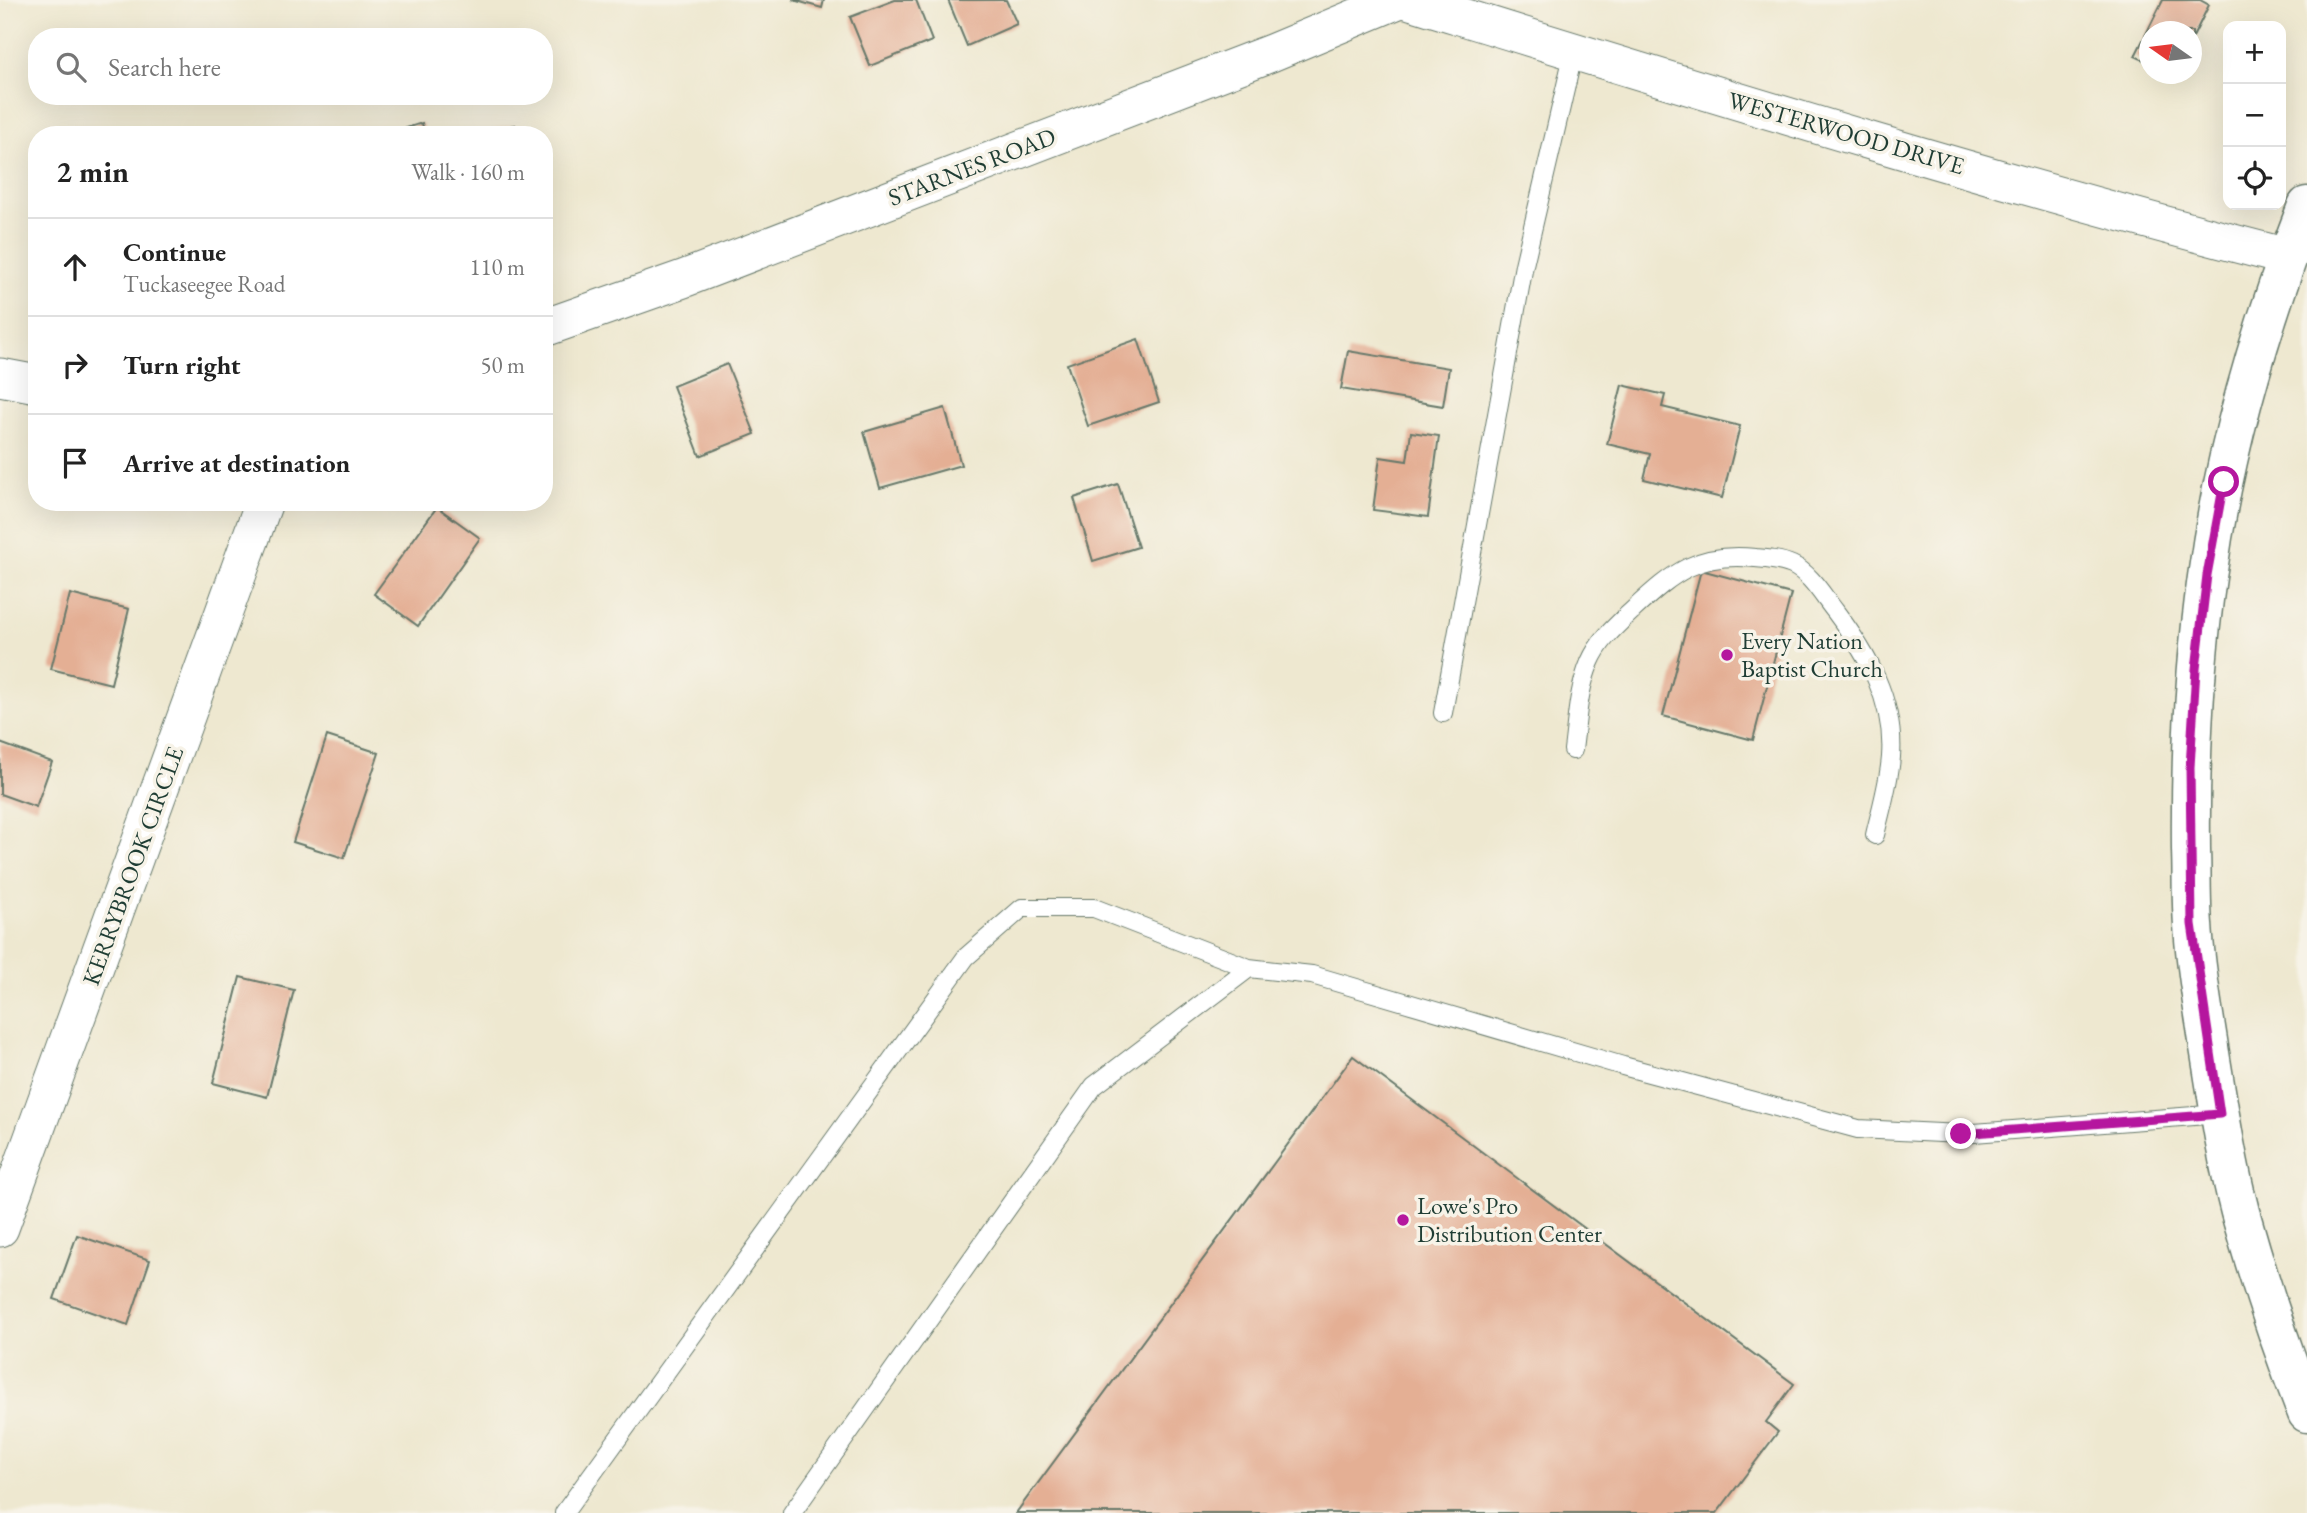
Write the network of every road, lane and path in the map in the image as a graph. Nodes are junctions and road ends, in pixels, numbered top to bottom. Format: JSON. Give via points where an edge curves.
{"nodes":[{"id":1,"x":1398,"y":0,"type":"edge"},
{"id":2,"x":1408,"y":0,"type":"edge"},
{"id":3,"x":1574,"y":51,"type":"junction"},
{"id":4,"x":2307,"y":206,"type":"edge"},
{"id":5,"x":2287,"y":257,"type":"junction"},
{"id":6,"x":553,"y":325,"type":"edge"},
{"id":7,"x":0,"y":377,"type":"edge"},
{"id":8,"x":28,"y":382,"type":"edge"},
{"id":9,"x":261,"y":511,"type":"edge"},
{"id":10,"x":1443,"y":713,"type":"dead end"},
{"id":11,"x":1573,"y":750,"type":"dead end"},
{"id":12,"x":1875,"y":835,"type":"dead end"},
{"id":13,"x":1249,"y":968,"type":"junction"},
{"id":14,"x":2220,"y":1114,"type":"junction"},
{"id":15,"x":0,"y":1228,"type":"edge"},
{"id":16,"x":2307,"y":1413,"type":"edge"},
{"id":17,"x":564,"y":1513,"type":"edge"},
{"id":18,"x":792,"y":1513,"type":"edge"}],
"edges":[{"from":1,"to":6,"type":"street","name":"STARNES ROAD","via":[[1118,112]]},
{"from":2,"to":3,"type":"street","name":"WESTERWOOD DRIVE"},
{"from":3,"to":5,"type":"street","name":"WESTERWOOD DRIVE","via":[[2132,217]]},
{"from":3,"to":10,"type":"lane","via":[[1524,265]]},
{"from":4,"to":5,"type":"street"},
{"from":5,"to":14,"type":"street","via":[[2254,360],[2224,482],[2196,669],[2190,767],[2192,924]]},
{"from":7,"to":8,"type":"street"},
{"from":9,"to":15,"type":"street","name":"KERRYBROOK CIRCLE"},
{"from":11,"to":12,"type":"lane","via":[[1580,688],[1591,660],[1603,638],[1665,579],[1710,557],[1780,561],[1794,565],[1812,581],[1845,625],[1885,696],[1891,759]]},
{"from":13,"to":14,"type":"lane","via":[[1312,975],[1858,1129],[1961,1134]]},
{"from":13,"to":17,"type":"lane","via":[[1094,908],[1022,908],[965,957]]},
{"from":13,"to":18,"type":"lane","via":[[1094,1086]]},
{"from":14,"to":16,"type":"street","via":[[2243,1222],[2281,1347]]}]}
